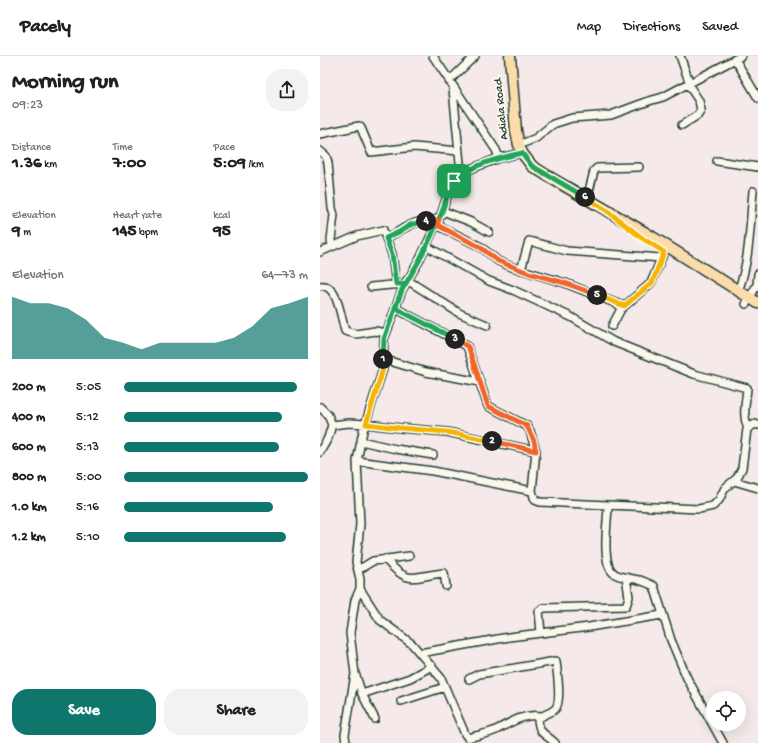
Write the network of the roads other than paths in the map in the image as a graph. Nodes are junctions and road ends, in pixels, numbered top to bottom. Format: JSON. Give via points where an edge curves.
{"nodes":[{"id":1,"x":433,"y":56,"type":"edge"},
{"id":2,"x":475,"y":56,"type":"edge"},
{"id":3,"x":510,"y":56,"type":"edge"},
{"id":4,"x":680,"y":56,"type":"edge"},
{"id":5,"x":738,"y":58,"type":"edge"},
{"id":6,"x":451,"y":84,"type":"junction"},
{"id":7,"x":689,"y":84,"type":"junction"},
{"id":8,"x":758,"y":98,"type":"edge"},
{"id":9,"x":682,"y":125,"type":"dead end"},
{"id":10,"x":320,"y":134,"type":"edge"},
{"id":11,"x":521,"y":149,"type":"junction"},
{"id":12,"x":320,"y":151,"type":"edge"},
{"id":13,"x":459,"y":151,"type":"junction"},
{"id":14,"x":499,"y":158,"type":"junction"},
{"id":15,"x":717,"y":161,"type":"dead end"},
{"id":16,"x":639,"y":167,"type":"dead end"},
{"id":17,"x":758,"y":167,"type":"edge"},
{"id":18,"x":461,"y":174,"type":"junction"},
{"id":19,"x":753,"y":191,"type":"dead end"},
{"id":20,"x":587,"y":199,"type":"junction"},
{"id":21,"x":606,"y":210,"type":"junction"},
{"id":22,"x":443,"y":211,"type":"junction"},
{"id":23,"x":438,"y":222,"type":"junction"},
{"id":24,"x":489,"y":232,"type":"dead end"},
{"id":25,"x":386,"y":238,"type":"junction"},
{"id":26,"x":332,"y":246,"type":"junction"},
{"id":27,"x":426,"y":246,"type":"junction"},
{"id":28,"x":320,"y":252,"type":"edge"},
{"id":29,"x":662,"y":255,"type":"junction"},
{"id":30,"x":521,"y":270,"type":"junction"},
{"id":31,"x":758,"y":274,"type":"edge"},
{"id":32,"x":406,"y":282,"type":"junction"},
{"id":33,"x":396,"y":284,"type":"junction"},
{"id":34,"x":320,"y":286,"type":"edge"},
{"id":35,"x":371,"y":287,"type":"dead end"},
{"id":36,"x":738,"y":291,"type":"junction"},
{"id":37,"x":751,"y":302,"type":"edge"},
{"id":38,"x":624,"y":306,"type":"junction"},
{"id":39,"x":395,"y":308,"type":"junction"},
{"id":40,"x":758,"y":311,"type":"edge"},
{"id":41,"x":487,"y":325,"type":"dead end"},
{"id":42,"x":612,"y":326,"type":"dead end"},
{"id":43,"x":386,"y":333,"type":"junction"},
{"id":44,"x":383,"y":359,"type":"junction"},
{"id":45,"x":480,"y":382,"type":"junction"},
{"id":46,"x":320,"y":407,"type":"edge"},
{"id":47,"x":366,"y":424,"type":"junction"},
{"id":48,"x":332,"y":425,"type":"junction"},
{"id":49,"x":758,"y":425,"type":"edge"},
{"id":50,"x":748,"y":428,"type":"junction"},
{"id":51,"x":361,"y":441,"type":"junction"},
{"id":52,"x":536,"y":451,"type":"junction"},
{"id":53,"x":320,"y":452,"type":"edge"},
{"id":54,"x":433,"y":455,"type":"dead end"},
{"id":55,"x":357,"y":460,"type":"junction"},
{"id":56,"x":734,"y":481,"type":"junction"},
{"id":57,"x":758,"y":488,"type":"edge"},
{"id":58,"x":532,"y":491,"type":"junction"},
{"id":59,"x":608,"y":505,"type":"junction"},
{"id":60,"x":409,"y":556,"type":"dead end"},
{"id":61,"x":384,"y":559,"type":"junction"},
{"id":62,"x":358,"y":570,"type":"junction"},
{"id":63,"x":626,"y":577,"type":"junction"},
{"id":64,"x":446,"y":586,"type":"dead end"},
{"id":65,"x":360,"y":589,"type":"junction"},
{"id":66,"x":662,"y":615,"type":"junction"},
{"id":67,"x":541,"y":633,"type":"junction"},
{"id":68,"x":420,"y":653,"type":"junction"},
{"id":69,"x":432,"y":666,"type":"junction"},
{"id":70,"x":355,"y":674,"type":"junction"},
{"id":71,"x":469,"y":679,"type":"dead end"},
{"id":72,"x":445,"y":687,"type":"junction"},
{"id":73,"x":362,"y":694,"type":"junction"},
{"id":74,"x":401,"y":701,"type":"dead end"},
{"id":75,"x":541,"y":716,"type":"junction"},
{"id":76,"x":375,"y":719,"type":"dead end"},
{"id":77,"x":346,"y":743,"type":"edge"},
{"id":78,"x":555,"y":743,"type":"edge"},
{"id":79,"x":723,"y":743,"type":"edge"}],
"edges":[{"from":1,"to":6,"type":"street"},
{"from":2,"to":6,"type":"street"},
{"from":3,"to":11,"type":"main road","name":"Adiala Road","via":[[516,131]]},
{"from":4,"to":7,"type":"street"},
{"from":5,"to":7,"type":"street"},
{"from":5,"to":8,"type":"street"},
{"from":6,"to":13,"type":"street"},
{"from":6,"to":14,"type":"street"},
{"from":7,"to":9,"type":"street","via":[[701,110],[698,115]]},
{"from":7,"to":11,"type":"street","via":[[663,97],[611,115],[572,118],[553,124]]},
{"from":10,"to":13,"type":"street","via":[[359,126],[371,152],[419,147]]},
{"from":11,"to":14,"type":"street"},
{"from":11,"to":20,"type":"main road","name":"Adiala Road","via":[[532,166]]},
{"from":12,"to":26,"type":"street","via":[[326,156],[334,215]]},
{"from":13,"to":18,"type":"street"},
{"from":14,"to":18,"type":"street"},
{"from":15,"to":17,"type":"street"},
{"from":16,"to":20,"type":"street","via":[[597,168]]},
{"from":18,"to":22,"type":"street","via":[[450,187]]},
{"from":19,"to":36,"type":"street","via":[[745,264]]},
{"from":20,"to":21,"type":"main road","name":"Adiala Road"},
{"from":21,"to":29,"type":"main road","name":"Adiala Road"},
{"from":21,"to":36,"type":"main road","name":"Adiala Road"},
{"from":22,"to":23,"type":"street"},
{"from":22,"to":24,"type":"street"},
{"from":23,"to":25,"type":"street","via":[[426,220],[410,225]]},
{"from":23,"to":27,"type":"street"},
{"from":23,"to":30,"type":"street","via":[[498,261]]},
{"from":25,"to":26,"type":"street","via":[[381,230],[356,236]]},
{"from":25,"to":33,"type":"street","via":[[392,254]]},
{"from":26,"to":28,"type":"street"},
{"from":27,"to":32,"type":"street"},
{"from":27,"to":50,"type":"street","via":[[489,281],[571,317],[614,342],[694,374],[747,388],[744,415]]},
{"from":29,"to":30,"type":"street","via":[[567,251],[530,241]]},
{"from":29,"to":37,"type":"main road","name":"Adiala Road"},
{"from":29,"to":38,"type":"street","via":[[652,283]]},
{"from":30,"to":38,"type":"street","via":[[565,283]]},
{"from":31,"to":37,"type":"street"},
{"from":32,"to":33,"type":"street"},
{"from":32,"to":39,"type":"street"},
{"from":32,"to":41,"type":"street","via":[[459,313]]},
{"from":33,"to":35,"type":"street"},
{"from":34,"to":43,"type":"street","via":[[330,288],[334,294],[345,331],[356,334],[375,331]]},
{"from":36,"to":37,"type":"main road","name":"Adiala Road"},
{"from":37,"to":40,"type":"main road","name":"Adiala Road"},
{"from":38,"to":42,"type":"street"},
{"from":39,"to":43,"type":"street"},
{"from":39,"to":45,"type":"street","via":[[467,346]]},
{"from":43,"to":44,"type":"street"},
{"from":44,"to":45,"type":"street","via":[[426,372]]},
{"from":44,"to":47,"type":"street","via":[[383,369]]},
{"from":45,"to":52,"type":"street","via":[[491,408],[527,426]]},
{"from":46,"to":48,"type":"street","via":[[328,415]]},
{"from":47,"to":48,"type":"street"},
{"from":47,"to":51,"type":"street"},
{"from":47,"to":52,"type":"street","via":[[447,432]]},
{"from":48,"to":53,"type":"street"},
{"from":49,"to":50,"type":"street"},
{"from":50,"to":56,"type":"street","via":[[742,468]]},
{"from":51,"to":54,"type":"street"},
{"from":51,"to":55,"type":"street"},
{"from":52,"to":58,"type":"street"},
{"from":55,"to":58,"type":"street","via":[[433,471]]},
{"from":55,"to":62,"type":"street","via":[[360,524],[356,562]]},
{"from":56,"to":57,"type":"street"},
{"from":56,"to":59,"type":"street","via":[[725,488],[715,504],[702,509]]},
{"from":58,"to":59,"type":"street","via":[[535,500],[540,502]]},
{"from":59,"to":63,"type":"street","via":[[608,564],[616,575]]},
{"from":60,"to":61,"type":"street"},
{"from":61,"to":62,"type":"street","via":[[373,561]]},
{"from":61,"to":64,"type":"street","via":[[406,578],[444,573]]},
{"from":62,"to":65,"type":"street"},
{"from":63,"to":66,"type":"street","via":[[654,586]]},
{"from":63,"to":67,"type":"street","via":[[626,606],[544,608],[539,611]]},
{"from":65,"to":68,"type":"street","via":[[380,620]]},
{"from":65,"to":70,"type":"street","via":[[355,600],[350,633]]},
{"from":66,"to":67,"type":"street"},
{"from":66,"to":79,"type":"street","via":[[687,678]]},
{"from":67,"to":68,"type":"street"},
{"from":68,"to":69,"type":"street"},
{"from":69,"to":72,"type":"street"},
{"from":69,"to":73,"type":"street","via":[[410,678]]},
{"from":70,"to":73,"type":"street"},
{"from":70,"to":77,"type":"street"},
{"from":71,"to":75,"type":"street","via":[[479,674],[556,661],[557,706]]},
{"from":72,"to":74,"type":"street"},
{"from":72,"to":75,"type":"street","via":[[468,738],[495,730],[515,720]]},
{"from":73,"to":76,"type":"street"},
{"from":75,"to":78,"type":"street","via":[[538,719],[541,732]]}]}
